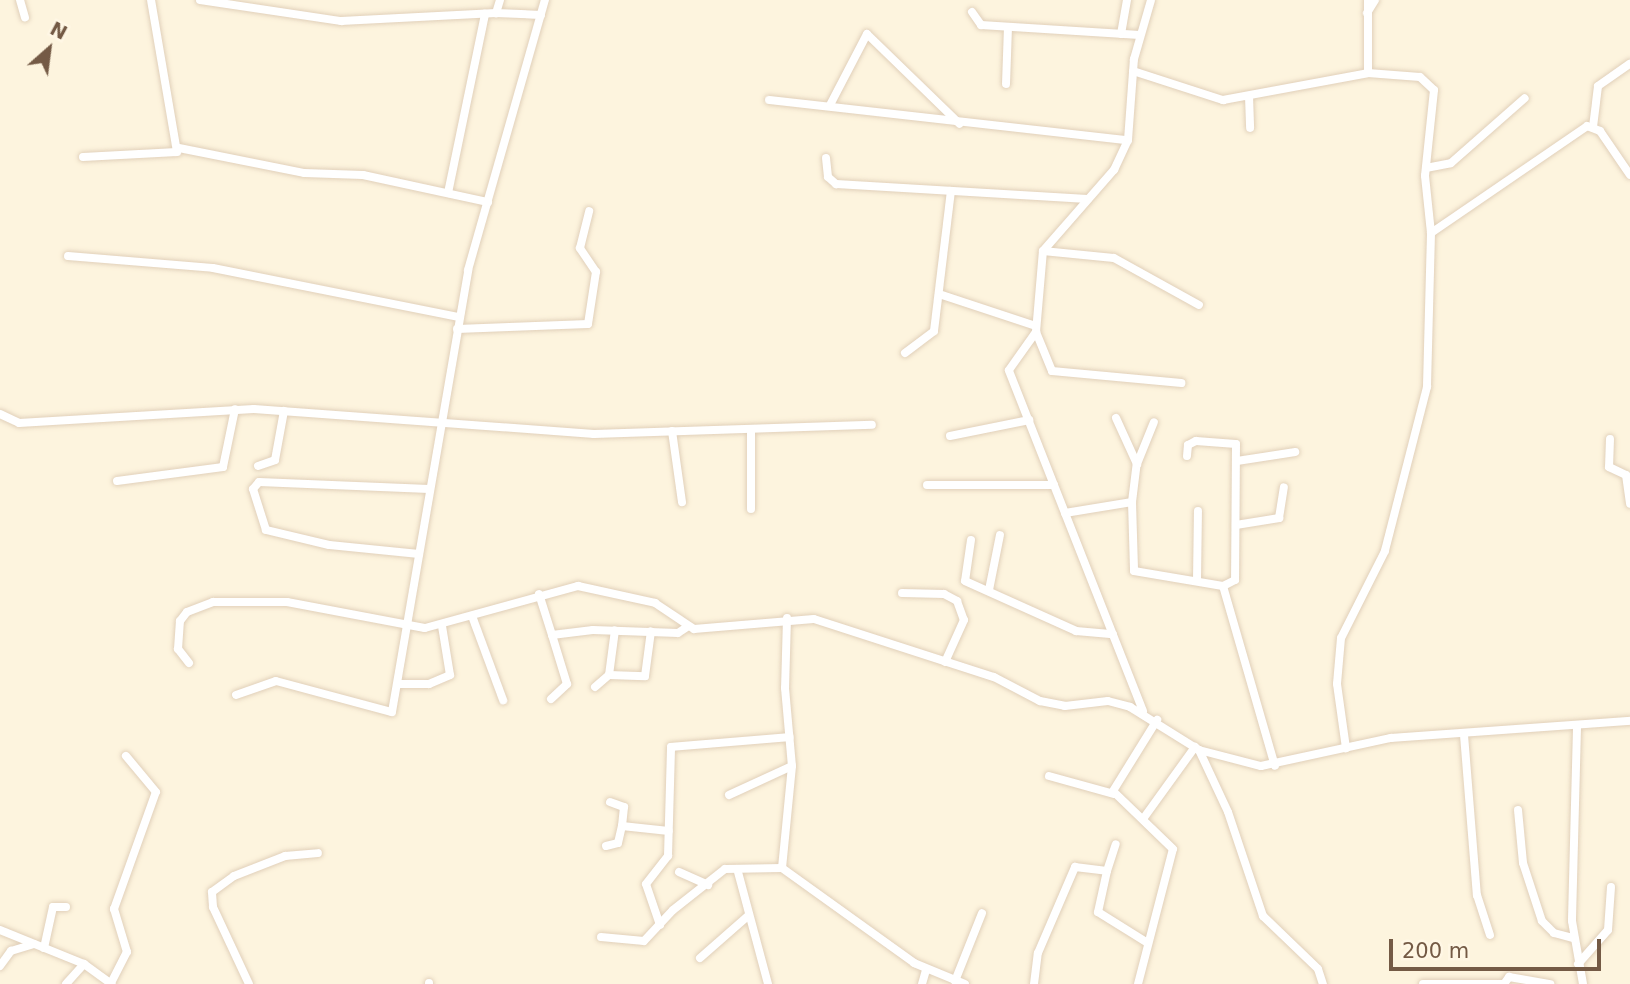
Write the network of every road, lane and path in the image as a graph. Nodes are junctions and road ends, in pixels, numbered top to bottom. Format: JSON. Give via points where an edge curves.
{"nodes":[{"id":1,"x":20,"y":0,"type":"edge"},
{"id":2,"x":151,"y":0,"type":"edge"},
{"id":3,"x":200,"y":0,"type":"edge"},
{"id":4,"x":500,"y":0,"type":"edge"},
{"id":5,"x":545,"y":0,"type":"edge"},
{"id":6,"x":1127,"y":0,"type":"edge"},
{"id":7,"x":1152,"y":0,"type":"edge"},
{"id":8,"x":1368,"y":0,"type":"edge"},
{"id":9,"x":1376,"y":0,"type":"edge"},
{"id":10,"x":972,"y":12,"type":"dead end"},
{"id":11,"x":496,"y":13,"type":"junction"},
{"id":12,"x":485,"y":14,"type":"junction"},
{"id":13,"x":541,"y":15,"type":"junction"},
{"id":14,"x":1365,"y":15,"type":"junction"},
{"id":15,"x":25,"y":17,"type":"dead end"},
{"id":16,"x":1007,"y":28,"type":"junction"},
{"id":17,"x":1121,"y":34,"type":"junction"},
{"id":18,"x":1140,"y":35,"type":"junction"},
{"id":19,"x":1630,"y":64,"type":"edge"},
{"id":20,"x":1133,"y":71,"type":"junction"},
{"id":21,"x":1368,"y":73,"type":"junction"},
{"id":22,"x":1006,"y":84,"type":"dead end"},
{"id":23,"x":1249,"y":96,"type":"junction"},
{"id":24,"x":1525,"y":98,"type":"dead end"},
{"id":25,"x":769,"y":100,"type":"dead end"},
{"id":26,"x":830,"y":105,"type":"junction"},
{"id":27,"x":960,"y":124,"type":"junction"},
{"id":28,"x":1594,"y":127,"type":"junction"},
{"id":29,"x":1250,"y":128,"type":"dead end"},
{"id":30,"x":1128,"y":140,"type":"junction"},
{"id":31,"x":179,"y":148,"type":"junction"},
{"id":32,"x":83,"y":156,"type":"dead end"},
{"id":33,"x":826,"y":158,"type":"dead end"},
{"id":34,"x":1426,"y":168,"type":"junction"},
{"id":35,"x":1630,"y":175,"type":"edge"},
{"id":36,"x":951,"y":191,"type":"junction"},
{"id":37,"x":448,"y":193,"type":"junction"},
{"id":38,"x":1088,"y":199,"type":"junction"},
{"id":39,"x":488,"y":202,"type":"junction"},
{"id":40,"x":589,"y":211,"type":"dead end"},
{"id":41,"x":1431,"y":233,"type":"junction"},
{"id":42,"x":1043,"y":251,"type":"junction"},
{"id":43,"x":68,"y":256,"type":"dead end"},
{"id":44,"x":939,"y":294,"type":"junction"},
{"id":45,"x":1199,"y":305,"type":"dead end"},
{"id":46,"x":460,"y":317,"type":"junction"},
{"id":47,"x":457,"y":329,"type":"junction"},
{"id":48,"x":1036,"y":329,"type":"junction"},
{"id":49,"x":905,"y":353,"type":"dead end"},
{"id":50,"x":1181,"y":383,"type":"dead end"},
{"id":51,"x":235,"y":409,"type":"junction"},
{"id":52,"x":284,"y":411,"type":"junction"},
{"id":53,"x":0,"y":414,"type":"edge"},
{"id":54,"x":1116,"y":418,"type":"dead end"},
{"id":55,"x":1029,"y":420,"type":"junction"},
{"id":56,"x":440,"y":422,"type":"junction"},
{"id":57,"x":1154,"y":422,"type":"dead end"},
{"id":58,"x":872,"y":425,"type":"dead end"},
{"id":59,"x":751,"y":429,"type":"junction"},
{"id":60,"x":672,"y":432,"type":"junction"},
{"id":61,"x":950,"y":436,"type":"dead end"},
{"id":62,"x":1610,"y":439,"type":"dead end"},
{"id":63,"x":1295,"y":452,"type":"dead end"},
{"id":64,"x":1187,"y":456,"type":"dead end"},
{"id":65,"x":1237,"y":461,"type":"junction"},
{"id":66,"x":1137,"y":464,"type":"junction"},
{"id":67,"x":258,"y":466,"type":"dead end"},
{"id":68,"x":117,"y":481,"type":"dead end"},
{"id":69,"x":927,"y":485,"type":"dead end"},
{"id":70,"x":1054,"y":485,"type":"junction"},
{"id":71,"x":1284,"y":487,"type":"dead end"},
{"id":72,"x":429,"y":489,"type":"junction"},
{"id":73,"x":682,"y":502,"type":"dead end"},
{"id":74,"x":1132,"y":502,"type":"junction"},
{"id":75,"x":1630,"y":504,"type":"edge"},
{"id":76,"x":751,"y":509,"type":"dead end"},
{"id":77,"x":1198,"y":511,"type":"dead end"},
{"id":78,"x":1065,"y":513,"type":"junction"},
{"id":79,"x":1236,"y":524,"type":"junction"},
{"id":80,"x":1000,"y":535,"type":"dead end"},
{"id":81,"x":971,"y":540,"type":"dead end"},
{"id":82,"x":419,"y":554,"type":"junction"},
{"id":83,"x":1197,"y":580,"type":"junction"},
{"id":84,"x":1223,"y":586,"type":"junction"},
{"id":85,"x":989,"y":590,"type":"junction"},
{"id":86,"x":902,"y":593,"type":"dead end"},
{"id":87,"x":539,"y":594,"type":"junction"},
{"id":88,"x":472,"y":616,"type":"junction"},
{"id":89,"x":787,"y":618,"type":"junction"},
{"id":90,"x":410,"y":625,"type":"junction"},
{"id":91,"x":442,"y":626,"type":"junction"},
{"id":92,"x":687,"y":627,"type":"junction"},
{"id":93,"x":615,"y":630,"type":"junction"},
{"id":94,"x":651,"y":631,"type":"junction"},
{"id":95,"x":1113,"y":634,"type":"junction"},
{"id":96,"x":552,"y":635,"type":"junction"},
{"id":97,"x":945,"y":662,"type":"junction"},
{"id":98,"x":189,"y":663,"type":"dead end"},
{"id":99,"x":609,"y":675,"type":"junction"},
{"id":100,"x":398,"y":684,"type":"junction"},
{"id":101,"x":595,"y":687,"type":"dead end"},
{"id":102,"x":236,"y":695,"type":"dead end"},
{"id":103,"x":551,"y":699,"type":"dead end"},
{"id":104,"x":503,"y":700,"type":"dead end"},
{"id":105,"x":1143,"y":711,"type":"junction"},
{"id":106,"x":1157,"y":720,"type":"junction"},
{"id":107,"x":1630,"y":721,"type":"edge"},
{"id":108,"x":1577,"y":728,"type":"junction"},
{"id":109,"x":1465,"y":735,"type":"junction"},
{"id":110,"x":790,"y":737,"type":"junction"},
{"id":111,"x":1346,"y":748,"type":"junction"},
{"id":112,"x":1197,"y":749,"type":"junction"},
{"id":113,"x":126,"y":756,"type":"dead end"},
{"id":114,"x":792,"y":766,"type":"junction"},
{"id":115,"x":1275,"y":766,"type":"junction"},
{"id":116,"x":1049,"y":776,"type":"dead end"},
{"id":117,"x":1114,"y":794,"type":"junction"},
{"id":118,"x":729,"y":795,"type":"dead end"},
{"id":119,"x":610,"y":802,"type":"dead end"},
{"id":120,"x":1518,"y":810,"type":"dead end"},
{"id":121,"x":1143,"y":819,"type":"junction"},
{"id":122,"x":622,"y":826,"type":"junction"},
{"id":123,"x":669,"y":831,"type":"junction"},
{"id":124,"x":1116,"y":844,"type":"dead end"},
{"id":125,"x":606,"y":846,"type":"dead end"},
{"id":126,"x":318,"y":853,"type":"dead end"},
{"id":127,"x":782,"y":867,"type":"junction"},
{"id":128,"x":1107,"y":871,"type":"junction"},
{"id":129,"x":679,"y":872,"type":"dead end"},
{"id":130,"x":738,"y":872,"type":"junction"},
{"id":131,"x":708,"y":885,"type":"junction"},
{"id":132,"x":1611,"y":887,"type":"dead end"},
{"id":133,"x":66,"y":907,"type":"dead end"},
{"id":134,"x":982,"y":912,"type":"dead end"},
{"id":135,"x":748,"y":916,"type":"junction"},
{"id":136,"x":660,"y":925,"type":"junction"},
{"id":137,"x":0,"y":930,"type":"edge"},
{"id":138,"x":1490,"y":935,"type":"dead end"},
{"id":139,"x":601,"y":937,"type":"dead end"},
{"id":140,"x":1573,"y":938,"type":"junction"},
{"id":141,"x":1146,"y":942,"type":"junction"},
{"id":142,"x":34,"y":944,"type":"junction"},
{"id":143,"x":44,"y":948,"type":"junction"},
{"id":144,"x":700,"y":958,"type":"dead end"},
{"id":145,"x":84,"y":964,"type":"junction"},
{"id":146,"x":1578,"y":964,"type":"junction"},
{"id":147,"x":0,"y":966,"type":"edge"},
{"id":148,"x":926,"y":970,"type":"junction"},
{"id":149,"x":955,"y":981,"type":"junction"},
{"id":150,"x":66,"y":984,"type":"edge"},
{"id":151,"x":111,"y":984,"type":"edge"},
{"id":152,"x":249,"y":984,"type":"edge"},
{"id":153,"x":768,"y":984,"type":"edge"},
{"id":154,"x":922,"y":984,"type":"edge"},
{"id":155,"x":965,"y":984,"type":"edge"},
{"id":156,"x":1034,"y":984,"type":"edge"},
{"id":157,"x":1138,"y":984,"type":"edge"},
{"id":158,"x":1323,"y":984,"type":"edge"},
{"id":159,"x":1423,"y":984,"type":"edge"},
{"id":160,"x":1504,"y":984,"type":"edge"},
{"id":161,"x":1550,"y":984,"type":"edge"},
{"id":162,"x":1583,"y":984,"type":"edge"}],
"edges":[{"from":1,"to":15,"type":"street"},
{"from":2,"to":31,"type":"street"},
{"from":3,"to":12,"type":"street","via":[[341,21]]},
{"from":4,"to":11,"type":"street"},
{"from":5,"to":13,"type":"street"},
{"from":6,"to":17,"type":"street"},
{"from":7,"to":18,"type":"street"},
{"from":8,"to":14,"type":"street"},
{"from":9,"to":14,"type":"street"},
{"from":10,"to":16,"type":"street","via":[[977,23]]},
{"from":11,"to":12,"type":"street"},
{"from":11,"to":13,"type":"street"},
{"from":12,"to":37,"type":"street"},
{"from":13,"to":39,"type":"street"},
{"from":14,"to":21,"type":"street"},
{"from":16,"to":17,"type":"street"},
{"from":16,"to":22,"type":"street"},
{"from":17,"to":18,"type":"street"},
{"from":18,"to":20,"type":"street"},
{"from":19,"to":28,"type":"street","via":[[1598,86]]},
{"from":20,"to":23,"type":"street","via":[[1212,98]]},
{"from":20,"to":30,"type":"street"},
{"from":21,"to":23,"type":"street"},
{"from":21,"to":34,"type":"street","via":[[1420,77],[1431,84],[1434,118]]},
{"from":23,"to":29,"type":"street"},
{"from":24,"to":34,"type":"street","via":[[1451,163]]},
{"from":25,"to":26,"type":"street"},
{"from":26,"to":27,"type":"street"},
{"from":26,"to":27,"type":"street","via":[[867,34]]},
{"from":27,"to":30,"type":"street"},
{"from":28,"to":35,"type":"street"},
{"from":28,"to":41,"type":"street","via":[[1580,129]]},
{"from":30,"to":38,"type":"street","via":[[1114,170]]},
{"from":31,"to":32,"type":"street","via":[[168,156]]},
{"from":31,"to":37,"type":"street","via":[[304,173],[372,176]]},
{"from":33,"to":36,"type":"street","via":[[832,183]]},
{"from":34,"to":41,"type":"street"},
{"from":36,"to":38,"type":"street"},
{"from":36,"to":44,"type":"street"},
{"from":37,"to":39,"type":"street"},
{"from":38,"to":42,"type":"street"},
{"from":39,"to":46,"type":"street"},
{"from":40,"to":47,"type":"street","via":[[580,248],[596,272],[588,324]]},
{"from":41,"to":111,"type":"street","via":[[1429,366],[1421,419],[1385,551],[1341,638],[1337,684]]},
{"from":42,"to":45,"type":"street","via":[[1114,258]]},
{"from":42,"to":48,"type":"street"},
{"from":43,"to":46,"type":"street","via":[[213,268]]},
{"from":44,"to":48,"type":"street"},
{"from":44,"to":49,"type":"street","via":[[931,338]]},
{"from":46,"to":47,"type":"street"},
{"from":47,"to":56,"type":"street"},
{"from":48,"to":50,"type":"street","via":[[1052,371]]},
{"from":48,"to":55,"type":"street","via":[[1009,370]]},
{"from":51,"to":52,"type":"street"},
{"from":51,"to":53,"type":"street","via":[[19,424]]},
{"from":51,"to":68,"type":"street","via":[[223,467]]},
{"from":52,"to":56,"type":"street"},
{"from":52,"to":67,"type":"street","via":[[275,460]]},
{"from":54,"to":66,"type":"street"},
{"from":55,"to":61,"type":"street"},
{"from":55,"to":70,"type":"street"},
{"from":56,"to":60,"type":"street","via":[[594,434]]},
{"from":56,"to":72,"type":"street"},
{"from":57,"to":66,"type":"street"},
{"from":58,"to":59,"type":"street"},
{"from":59,"to":60,"type":"street"},
{"from":59,"to":76,"type":"street"},
{"from":60,"to":73,"type":"street"},
{"from":62,"to":75,"type":"street","via":[[1609,467],[1626,475]]},
{"from":63,"to":65,"type":"street"},
{"from":64,"to":65,"type":"street","via":[[1191,442],[1232,442]]},
{"from":65,"to":79,"type":"street"},
{"from":66,"to":74,"type":"street"},
{"from":69,"to":70,"type":"street"},
{"from":70,"to":78,"type":"street"},
{"from":71,"to":79,"type":"street","via":[[1279,518]]},
{"from":72,"to":82,"type":"street"},
{"from":72,"to":82,"type":"street","via":[[259,482],[253,489],[266,530],[329,545]]},
{"from":74,"to":78,"type":"street"},
{"from":74,"to":83,"type":"street","via":[[1134,571]]},
{"from":77,"to":83,"type":"street"},
{"from":78,"to":95,"type":"street"},
{"from":79,"to":84,"type":"street","via":[[1235,583]]},
{"from":80,"to":85,"type":"street"},
{"from":81,"to":85,"type":"street","via":[[964,579]]},
{"from":82,"to":90,"type":"street"},
{"from":83,"to":84,"type":"street"},
{"from":84,"to":115,"type":"street"},
{"from":85,"to":95,"type":"street","via":[[1076,631]]},
{"from":86,"to":97,"type":"street","via":[[944,594],[957,601],[964,620]]},
{"from":87,"to":88,"type":"street"},
{"from":87,"to":92,"type":"street","via":[[578,586],[611,592],[656,603]]},
{"from":87,"to":96,"type":"street"},
{"from":88,"to":91,"type":"street"},
{"from":88,"to":104,"type":"street"},
{"from":89,"to":92,"type":"street"},
{"from":89,"to":97,"type":"street","via":[[814,619]]},
{"from":89,"to":110,"type":"street","via":[[785,688]]},
{"from":90,"to":91,"type":"street"},
{"from":90,"to":98,"type":"street","via":[[287,602],[213,602],[187,612],[180,621],[178,649]]},
{"from":90,"to":100,"type":"street"},
{"from":91,"to":100,"type":"street","via":[[450,676],[429,684]]},
{"from":92,"to":94,"type":"street","via":[[678,633]]},
{"from":93,"to":94,"type":"street"},
{"from":93,"to":96,"type":"street"},
{"from":93,"to":99,"type":"street"},
{"from":94,"to":99,"type":"street","via":[[645,676]]},
{"from":95,"to":105,"type":"street"},
{"from":96,"to":103,"type":"street","via":[[567,684]]},
{"from":97,"to":105,"type":"street","via":[[1053,704],[1108,701]]},
{"from":99,"to":101,"type":"street"},
{"from":100,"to":102,"type":"street","via":[[393,712],[276,681]]},
{"from":105,"to":106,"type":"street"},
{"from":106,"to":112,"type":"street"},
{"from":106,"to":117,"type":"street"},
{"from":107,"to":108,"type":"street"},
{"from":108,"to":109,"type":"street"},
{"from":108,"to":140,"type":"street"},
{"from":109,"to":111,"type":"street","via":[[1391,738]]},
{"from":109,"to":138,"type":"street","via":[[1477,895]]},
{"from":110,"to":114,"type":"street"},
{"from":110,"to":123,"type":"street","via":[[671,747]]},
{"from":111,"to":115,"type":"street"},
{"from":112,"to":115,"type":"street"},
{"from":112,"to":121,"type":"street"},
{"from":112,"to":158,"type":"street","via":[[1228,812],[1264,916],[1318,969]]},
{"from":113,"to":151,"type":"street","via":[[156,792],[114,908],[127,952]]},
{"from":114,"to":118,"type":"street"},
{"from":114,"to":127,"type":"street"},
{"from":116,"to":117,"type":"street"},
{"from":117,"to":121,"type":"street"},
{"from":119,"to":122,"type":"street","via":[[624,807]]},
{"from":120,"to":140,"type":"street","via":[[1523,863],[1542,921],[1554,933]]},
{"from":121,"to":141,"type":"street","via":[[1173,849]]},
{"from":122,"to":123,"type":"street"},
{"from":122,"to":125,"type":"street","via":[[618,843]]},
{"from":123,"to":136,"type":"street","via":[[666,860],[646,884]]},
{"from":124,"to":128,"type":"street"},
{"from":126,"to":152,"type":"street","via":[[285,856],[234,876],[212,892],[214,907]]},
{"from":127,"to":130,"type":"street"},
{"from":127,"to":148,"type":"street"},
{"from":128,"to":141,"type":"street","via":[[1098,912]]},
{"from":128,"to":156,"type":"street","via":[[1079,866],[1070,871],[1038,953]]},
{"from":129,"to":131,"type":"street"},
{"from":130,"to":131,"type":"street","via":[[725,870]]},
{"from":130,"to":135,"type":"street"},
{"from":131,"to":136,"type":"street"},
{"from":132,"to":146,"type":"street","via":[[1608,930]]},
{"from":133,"to":143,"type":"street","via":[[53,907]]},
{"from":134,"to":149,"type":"street"},
{"from":135,"to":144,"type":"street"},
{"from":135,"to":153,"type":"street"},
{"from":136,"to":139,"type":"street","via":[[644,941]]},
{"from":137,"to":142,"type":"street"},
{"from":140,"to":146,"type":"street"},
{"from":141,"to":157,"type":"street"},
{"from":142,"to":143,"type":"street"},
{"from":142,"to":147,"type":"street","via":[[11,951]]},
{"from":143,"to":145,"type":"street"},
{"from":145,"to":150,"type":"street"},
{"from":145,"to":151,"type":"street"},
{"from":146,"to":162,"type":"street"},
{"from":148,"to":149,"type":"street"},
{"from":148,"to":154,"type":"street"},
{"from":149,"to":155,"type":"street"},
{"from":159,"to":160,"type":"street"},
{"from":160,"to":161,"type":"street","via":[[1509,977]]}]}
